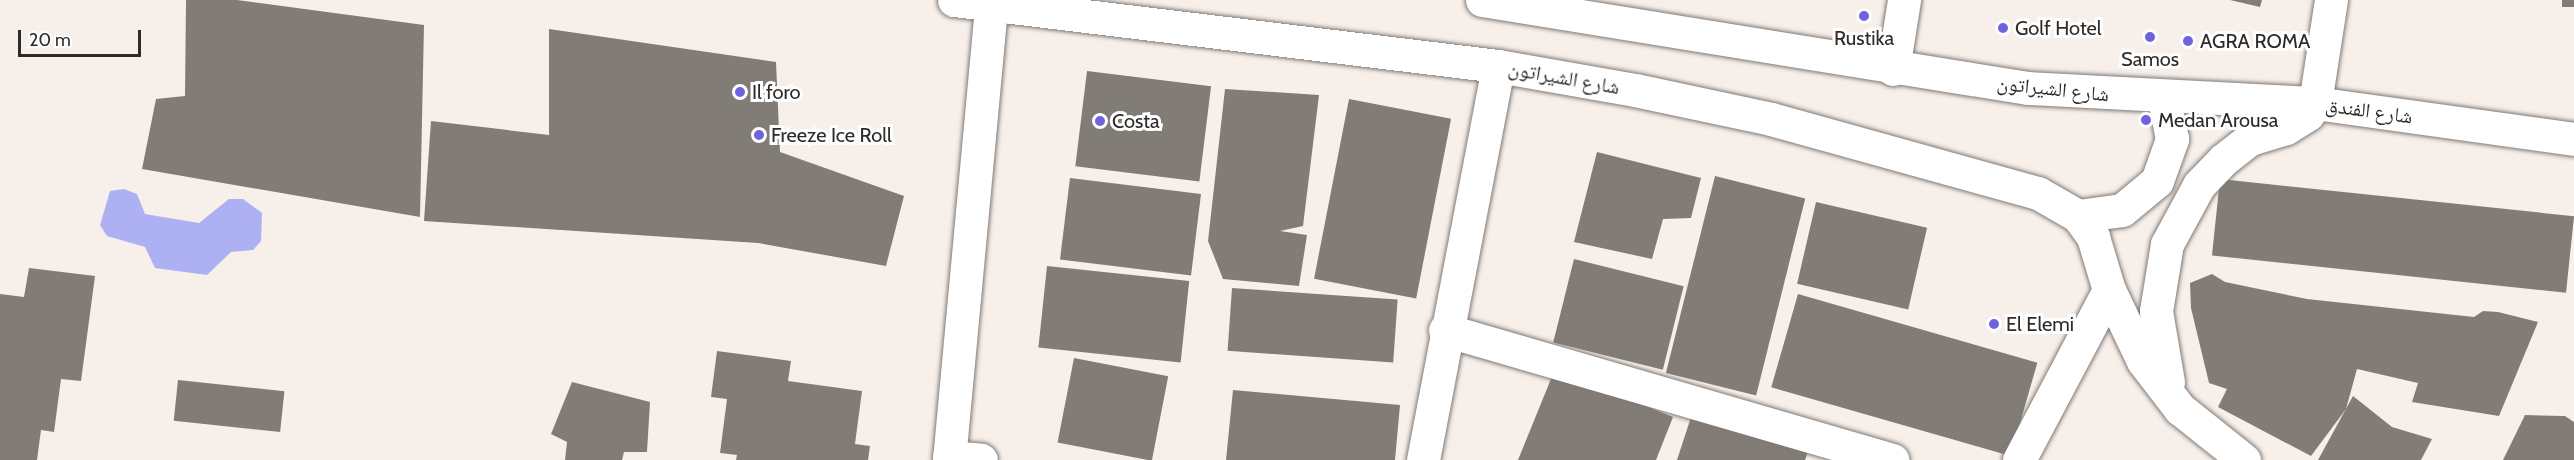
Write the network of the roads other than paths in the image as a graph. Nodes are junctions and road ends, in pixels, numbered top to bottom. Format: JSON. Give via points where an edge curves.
{"nodes":[{"id":1,"x":954,"y":0,"type":"edge"},
{"id":2,"x":1482,"y":0,"type":"edge"},
{"id":3,"x":1904,"y":0,"type":"edge"},
{"id":4,"x":2331,"y":0,"type":"edge"},
{"id":5,"x":991,"y":3,"type":"junction"},
{"id":6,"x":1498,"y":66,"type":"junction"},
{"id":7,"x":1893,"y":69,"type":"junction"},
{"id":8,"x":2164,"y":99,"type":"junction"},
{"id":9,"x":2315,"y":103,"type":"junction"},
{"id":10,"x":2574,"y":139,"type":"edge"},
{"id":11,"x":2078,"y":216,"type":"junction"},
{"id":12,"x":2109,"y":290,"type":"junction"},
{"id":13,"x":1445,"y":330,"type":"junction"},
{"id":14,"x":2180,"y":409,"type":"junction"},
{"id":15,"x":2229,"y":456,"type":"edge"},
{"id":16,"x":949,"y":458,"type":"edge"},
{"id":17,"x":981,"y":460,"type":"edge"},
{"id":18,"x":1424,"y":460,"type":"edge"},
{"id":19,"x":1893,"y":460,"type":"edge"},
{"id":20,"x":2019,"y":460,"type":"edge"}],
"edges":[{"from":1,"to":5,"type":"street","name":"شارع الشيراتون"},
{"from":2,"to":7,"type":"street","name":"شارع الشيراتون"},
{"from":3,"to":7,"type":"street"},
{"from":4,"to":9,"type":"street"},
{"from":5,"to":6,"type":"street","name":"شارع الشيراتون"},
{"from":5,"to":16,"type":"street"},
{"from":6,"to":11,"type":"street","name":"شارع الشيراتون","via":[[1771,119],[2038,193]]},
{"from":6,"to":13,"type":"street"},
{"from":7,"to":8,"type":"street","name":"شارع الشيراتون"},
{"from":8,"to":9,"type":"street","name":"شارع الفندق"},
{"from":8,"to":11,"type":"street","via":[[2172,139],[2157,182],[2122,210]]},
{"from":9,"to":10,"type":"street","name":"شارع الفندق"},
{"from":9,"to":14,"type":"street","via":[[2298,122],[2250,139],[2223,160],[2199,185],[2167,244],[2158,277],[2157,333]]},
{"from":11,"to":12,"type":"street","name":"شارع الشيراتون","via":[[2093,237]]},
{"from":12,"to":14,"type":"street","name":"شارع الشيراتون","via":[[2143,361]]},
{"from":12,"to":20,"type":"street"},
{"from":13,"to":18,"type":"street"},
{"from":13,"to":19,"type":"street"},
{"from":14,"to":15,"type":"street","name":"شارع الشيراتون"},
{"from":16,"to":17,"type":"street"}]}
